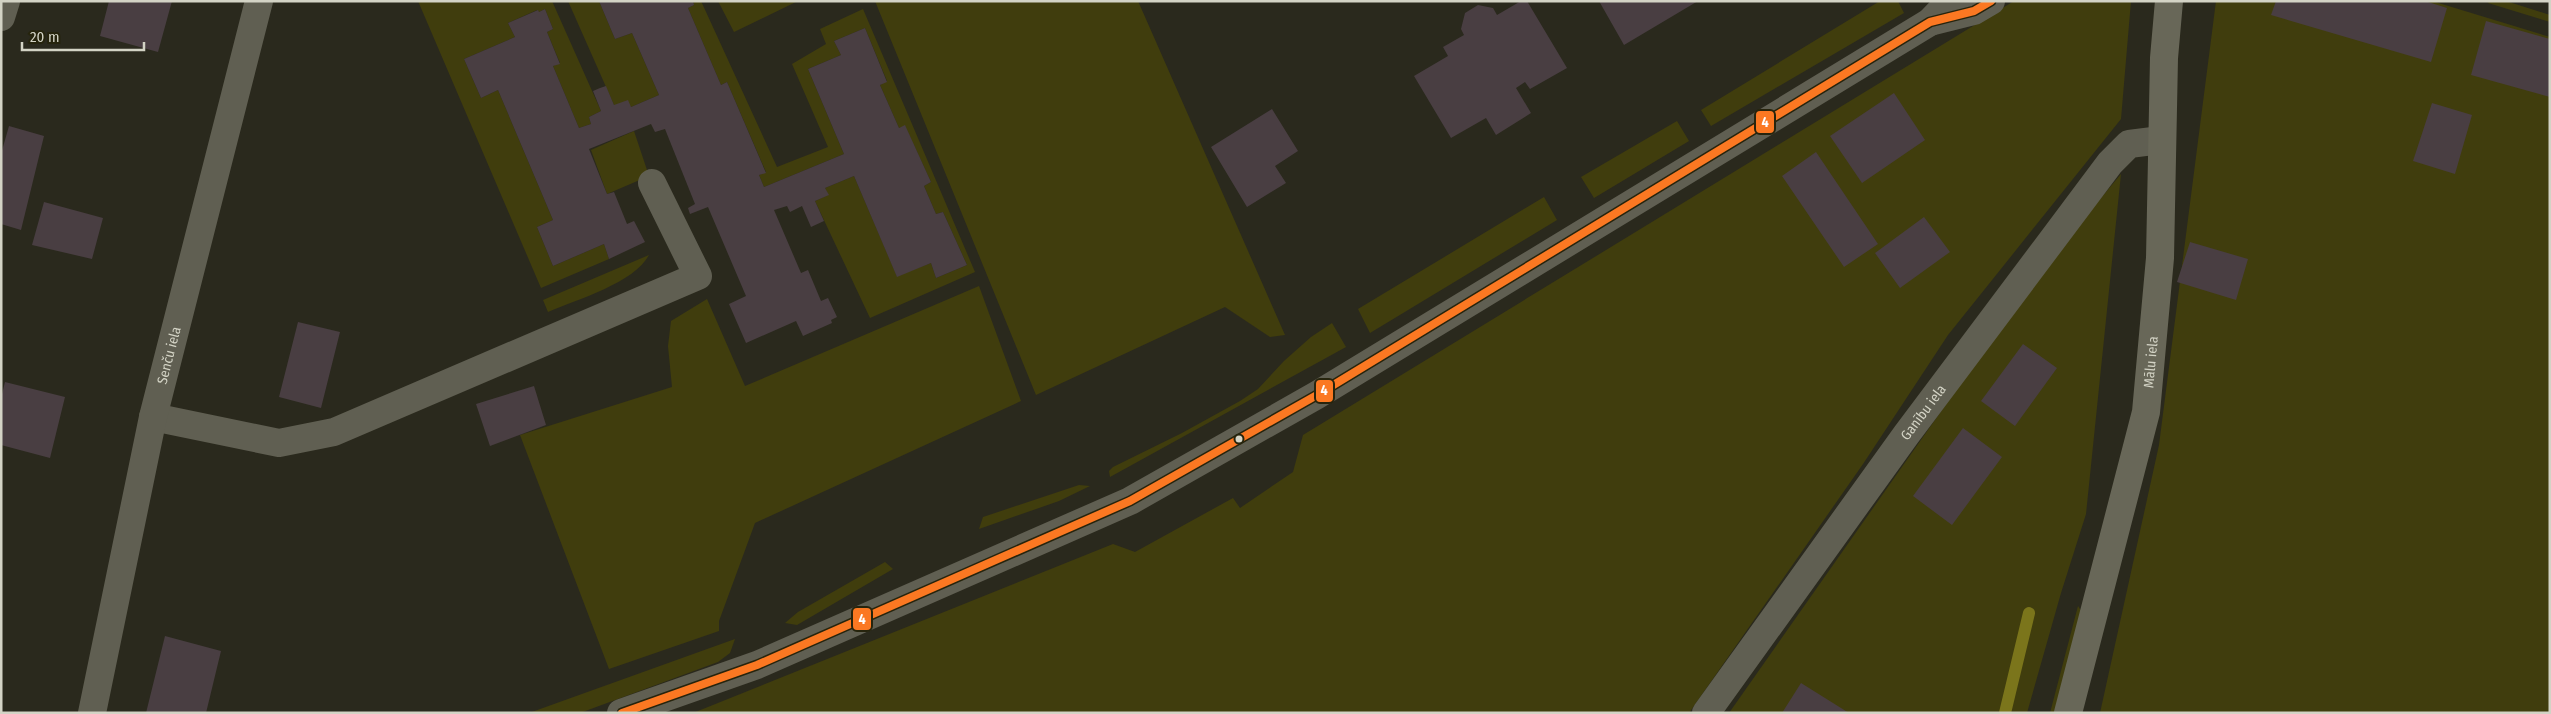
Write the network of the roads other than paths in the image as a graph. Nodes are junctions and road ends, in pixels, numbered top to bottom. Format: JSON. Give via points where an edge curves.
{"nodes":[{"id":1,"x":6,"y":1,"type":"edge"},
{"id":2,"x":259,"y":1,"type":"edge"},
{"id":3,"x":1950,"y":1,"type":"edge"},
{"id":4,"x":1991,"y":1,"type":"edge"},
{"id":5,"x":2169,"y":1,"type":"edge"},
{"id":6,"x":1,"y":17,"type":"edge"},
{"id":7,"x":1930,"y":22,"type":"junction"},
{"id":8,"x":2161,"y":140,"type":"junction"},
{"id":9,"x":652,"y":183,"type":"dead end"},
{"id":10,"x":153,"y":417,"type":"junction"},
{"id":11,"x":92,"y":713,"type":"edge"},
{"id":12,"x":621,"y":713,"type":"edge"},
{"id":13,"x":1706,"y":713,"type":"edge"},
{"id":14,"x":2068,"y":713,"type":"edge"}],
"edges":[{"from":1,"to":6,"type":"street"},
{"from":2,"to":10,"type":"street","name":"Senču iela"},
{"from":3,"to":7,"type":"street"},
{"from":4,"to":7,"type":"street","via":[[1974,11]]},
{"from":5,"to":8,"type":"main road","name":"Mālu iela"},
{"from":7,"to":12,"type":"street","via":[[1317,394],[1130,501],[757,665]]},
{"from":8,"to":13,"type":"street","name":"Ganību iela","via":[[2129,144],[2110,163],[1906,435]]},
{"from":8,"to":14,"type":"main road","name":"Mālu iela","via":[[2160,258],[2146,412]]},
{"from":9,"to":10,"type":"street","via":[[698,276],[334,432],[279,443]]},
{"from":10,"to":11,"type":"street","name":"Senču iela"}]}
